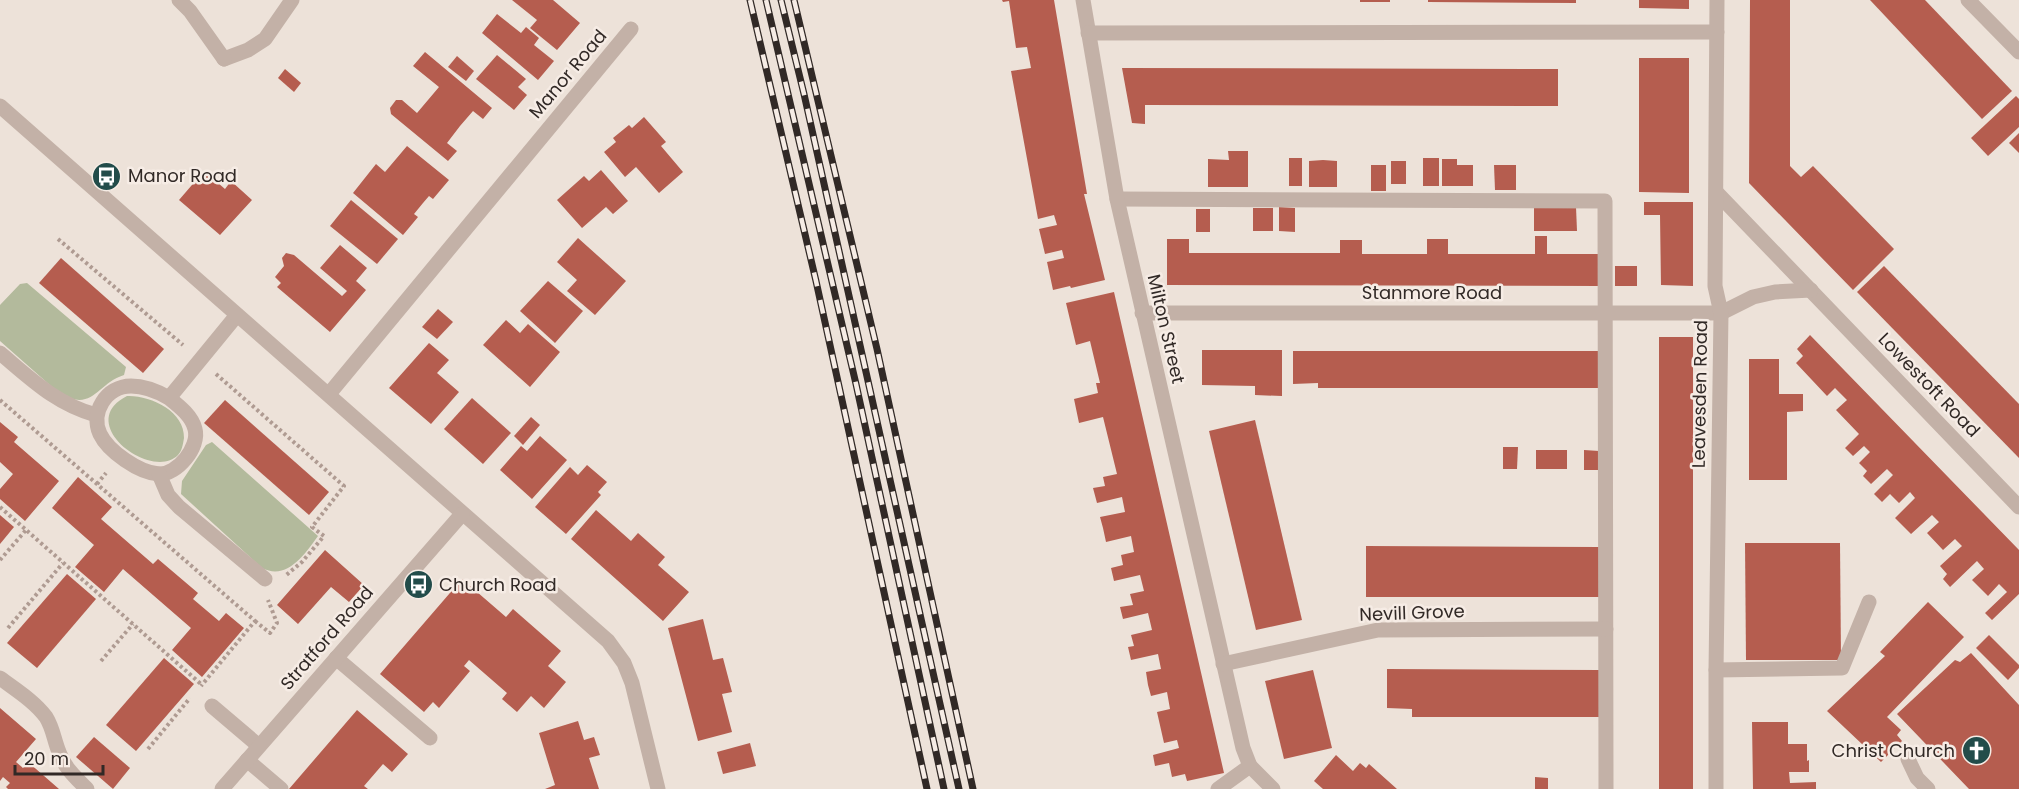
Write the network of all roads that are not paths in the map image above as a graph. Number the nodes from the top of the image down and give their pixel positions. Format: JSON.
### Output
{"nodes":[{"id":1,"x":179,"y":0,"type":"edge"},
{"id":2,"x":292,"y":0,"type":"edge"},
{"id":3,"x":1083,"y":0,"type":"edge"},
{"id":4,"x":1717,"y":0,"type":"edge"},
{"id":5,"x":1968,"y":0,"type":"edge"},
{"id":6,"x":631,"y":29,"type":"dead end"},
{"id":7,"x":1717,"y":32,"type":"junction"},
{"id":8,"x":1088,"y":33,"type":"junction"},
{"id":9,"x":2019,"y":52,"type":"edge"},
{"id":10,"x":0,"y":106,"type":"edge"},
{"id":11,"x":1717,"y":193,"type":"junction"},
{"id":12,"x":1117,"y":199,"type":"junction"},
{"id":13,"x":1811,"y":290,"type":"junction"},
{"id":14,"x":1605,"y":312,"type":"junction"},
{"id":15,"x":1142,"y":313,"type":"junction"},
{"id":16,"x":1721,"y":313,"type":"junction"},
{"id":17,"x":237,"y":315,"type":"junction"},
{"id":18,"x":0,"y":353,"type":"edge"},
{"id":19,"x":329,"y":394,"type":"junction"},
{"id":20,"x":170,"y":398,"type":"junction"},
{"id":21,"x":96,"y":415,"type":"junction"},
{"id":22,"x":159,"y":474,"type":"junction"},
{"id":23,"x":2019,"y":507,"type":"edge"},
{"id":24,"x":462,"y":514,"type":"junction"},
{"id":25,"x":266,"y":579,"type":"road end"},
{"id":26,"x":1869,"y":602,"type":"dead end"},
{"id":27,"x":1606,"y":629,"type":"junction"},
{"id":28,"x":336,"y":658,"type":"junction"},
{"id":29,"x":1223,"y":664,"type":"junction"},
{"id":30,"x":1716,"y":670,"type":"junction"},
{"id":31,"x":0,"y":678,"type":"edge"},
{"id":32,"x":212,"y":706,"type":"dead end"},
{"id":33,"x":430,"y":738,"type":"dead end"},
{"id":34,"x":259,"y":746,"type":"junction"},
{"id":35,"x":1908,"y":759,"type":"dead end"},
{"id":36,"x":247,"y":760,"type":"junction"},
{"id":37,"x":1250,"y":766,"type":"junction"},
{"id":38,"x":87,"y":789,"type":"edge"},
{"id":39,"x":222,"y":789,"type":"edge"},
{"id":40,"x":281,"y":789,"type":"edge"},
{"id":41,"x":658,"y":789,"type":"edge"},
{"id":42,"x":1218,"y":789,"type":"edge"},
{"id":43,"x":1273,"y":789,"type":"edge"},
{"id":44,"x":1606,"y":789,"type":"edge"},
{"id":45,"x":1716,"y":789,"type":"edge"},
{"id":46,"x":1928,"y":789,"type":"edge"}],
"edges":[{"from":1,"to":2,"type":"street"},
{"from":3,"to":8,"type":"street","name":"Milton Street"},
{"from":4,"to":7,"type":"street","name":"Leavesden Road"},
{"from":5,"to":9,"type":"street"},
{"from":6,"to":19,"type":"street","name":"Manor Road"},
{"from":7,"to":8,"type":"street"},
{"from":7,"to":11,"type":"street","name":"Leavesden Road"},
{"from":8,"to":12,"type":"street","name":"Milton Street"},
{"from":10,"to":17,"type":"street"},
{"from":11,"to":13,"type":"street","name":"Lowestoft Road"},
{"from":11,"to":16,"type":"street","name":"Leavesden Road"},
{"from":12,"to":14,"type":"street"},
{"from":12,"to":15,"type":"street","name":"Milton Street"},
{"from":13,"to":16,"type":"street"},
{"from":13,"to":23,"type":"street","name":"Lowestoft Road"},
{"from":14,"to":15,"type":"street","name":"Stanmore Road"},
{"from":14,"to":16,"type":"street","name":"Stanmore Road"},
{"from":14,"to":27,"type":"street"},
{"from":15,"to":29,"type":"street","name":"Milton Street"},
{"from":16,"to":30,"type":"street","name":"Leavesden Road"},
{"from":17,"to":19,"type":"street"},
{"from":17,"to":20,"type":"street"},
{"from":18,"to":21,"type":"street"},
{"from":19,"to":24,"type":"street"},
{"from":20,"to":21,"type":"street"},
{"from":20,"to":22,"type":"street"},
{"from":21,"to":22,"type":"street"},
{"from":22,"to":25,"type":"street"},
{"from":24,"to":28,"type":"street","name":"Stratford Road"},
{"from":24,"to":41,"type":"street"},
{"from":26,"to":30,"type":"street"},
{"from":27,"to":29,"type":"street","name":"Nevill Grove"},
{"from":27,"to":44,"type":"street"},
{"from":28,"to":33,"type":"street"},
{"from":28,"to":34,"type":"street","name":"Stratford Road"},
{"from":29,"to":37,"type":"street","name":"Milton Street"},
{"from":30,"to":45,"type":"street","name":"Leavesden Road"},
{"from":31,"to":38,"type":"street"},
{"from":32,"to":34,"type":"street"},
{"from":34,"to":36,"type":"street","name":"Stratford Road"},
{"from":35,"to":46,"type":"street"},
{"from":36,"to":39,"type":"street","name":"Stratford Road"},
{"from":36,"to":40,"type":"street"},
{"from":37,"to":42,"type":"street"},
{"from":37,"to":43,"type":"street"}]}
